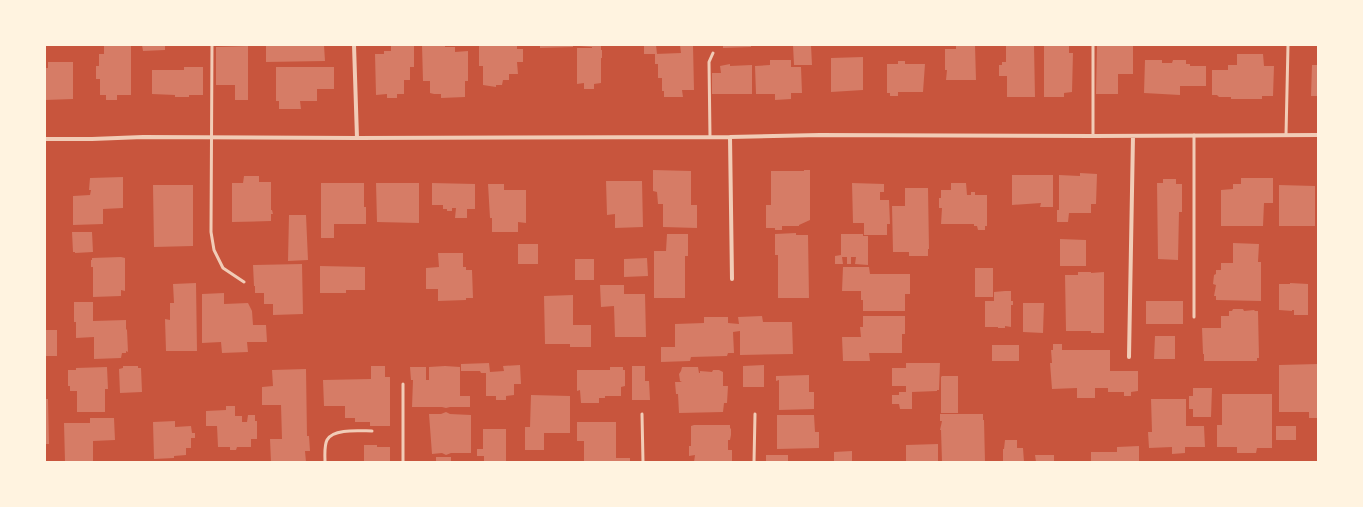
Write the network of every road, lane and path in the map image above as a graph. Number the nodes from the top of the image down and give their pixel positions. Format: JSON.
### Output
{"nodes":[{"id":1,"x":212,"y":45,"type":"edge"},
{"id":2,"x":354,"y":45,"type":"edge"},
{"id":3,"x":1094,"y":45,"type":"edge"},
{"id":4,"x":1288,"y":45,"type":"edge"},
{"id":5,"x":713,"y":53,"type":"dead end"},
{"id":6,"x":1286,"y":135,"type":"junction"},
{"id":7,"x":1318,"y":135,"type":"edge"},
{"id":8,"x":1093,"y":136,"type":"junction"},
{"id":9,"x":1133,"y":136,"type":"junction"},
{"id":10,"x":1194,"y":136,"type":"junction"},
{"id":11,"x":710,"y":137,"type":"junction"},
{"id":12,"x":730,"y":137,"type":"junction"},
{"id":13,"x":212,"y":138,"type":"junction"},
{"id":14,"x":357,"y":138,"type":"junction"},
{"id":15,"x":45,"y":139,"type":"edge"},
{"id":16,"x":732,"y":279,"type":"dead end"},
{"id":17,"x":244,"y":282,"type":"dead end"},
{"id":18,"x":1194,"y":317,"type":"dead end"},
{"id":19,"x":1129,"y":357,"type":"dead end"},
{"id":20,"x":403,"y":384,"type":"dead end"},
{"id":21,"x":642,"y":414,"type":"dead end"},
{"id":22,"x":755,"y":414,"type":"dead end"},
{"id":23,"x":372,"y":431,"type":"dead end"},
{"id":24,"x":325,"y":462,"type":"edge"},
{"id":25,"x":403,"y":462,"type":"edge"},
{"id":26,"x":643,"y":462,"type":"edge"},
{"id":27,"x":754,"y":462,"type":"edge"}],
"edges":[{"from":1,"to":13,"type":"lane"},
{"from":2,"to":14,"type":"street"},
{"from":3,"to":8,"type":"lane"},
{"from":4,"to":6,"type":"lane"},
{"from":5,"to":11,"type":"lane"},
{"from":6,"to":7,"type":"street"},
{"from":6,"to":10,"type":"street"},
{"from":8,"to":9,"type":"street"},
{"from":8,"to":12,"type":"street"},
{"from":9,"to":10,"type":"street"},
{"from":9,"to":19,"type":"street"},
{"from":10,"to":18,"type":"lane"},
{"from":11,"to":12,"type":"street"},
{"from":11,"to":14,"type":"street"},
{"from":12,"to":16,"type":"street"},
{"from":13,"to":14,"type":"street"},
{"from":13,"to":15,"type":"street"},
{"from":13,"to":17,"type":"lane"},
{"from":20,"to":25,"type":"lane"},
{"from":21,"to":26,"type":"lane"},
{"from":22,"to":27,"type":"lane"},
{"from":23,"to":24,"type":"lane"}]}
